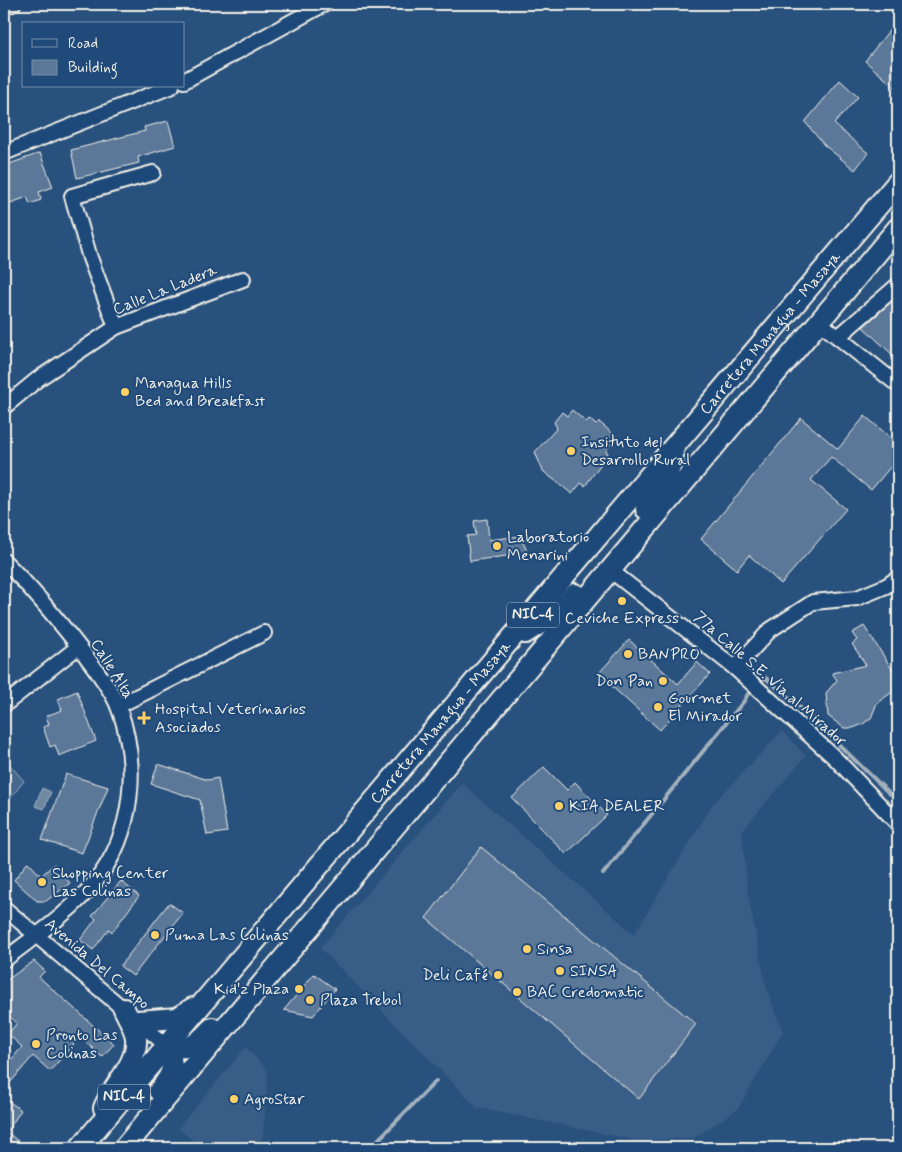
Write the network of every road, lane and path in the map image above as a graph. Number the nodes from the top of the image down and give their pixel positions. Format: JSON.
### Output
{"nodes":[{"id":1,"x":4,"y":4,"type":"edge"},
{"id":2,"x":13,"y":4,"type":"edge"},
{"id":3,"x":324,"y":4,"type":"edge"},
{"id":4,"x":185,"y":80,"type":"edge"},
{"id":5,"x":167,"y":88,"type":"edge"},
{"id":6,"x":4,"y":153,"type":"edge"},
{"id":7,"x":153,"y":173,"type":"dead end"},
{"id":8,"x":898,"y":182,"type":"edge"},
{"id":9,"x":898,"y":228,"type":"edge"},
{"id":10,"x":243,"y":278,"type":"dead end"},
{"id":11,"x":898,"y":284,"type":"edge"},
{"id":12,"x":819,"y":322,"type":"junction"},
{"id":13,"x":116,"y":328,"type":"junction"},
{"id":14,"x":838,"y":337,"type":"junction"},
{"id":15,"x":898,"y":385,"type":"edge"},
{"id":16,"x":4,"y":407,"type":"edge"},
{"id":17,"x":674,"y":447,"type":"junction"},
{"id":18,"x":4,"y":561,"type":"edge"},
{"id":19,"x":610,"y":570,"type":"junction"},
{"id":20,"x":898,"y":578,"type":"edge"},
{"id":21,"x":264,"y":633,"type":"dead end"},
{"id":22,"x":510,"y":643,"type":"junction"},
{"id":23,"x":78,"y":647,"type":"junction"},
{"id":24,"x":735,"y":668,"type":"junction"},
{"id":25,"x":4,"y":705,"type":"edge"},
{"id":26,"x":118,"y":706,"type":"junction"},
{"id":27,"x":898,"y":824,"type":"edge"},
{"id":28,"x":4,"y":908,"type":"edge"},
{"id":29,"x":35,"y":936,"type":"junction"},
{"id":30,"x":4,"y":960,"type":"edge"},
{"id":31,"x":279,"y":965,"type":"junction"},
{"id":32,"x":205,"y":1000,"type":"junction"},
{"id":33,"x":131,"y":1015,"type":"junction"},
{"id":34,"x":167,"y":1046,"type":"junction"},
{"id":35,"x":96,"y":1130,"type":"junction"},
{"id":36,"x":80,"y":1148,"type":"edge"},
{"id":37,"x":110,"y":1148,"type":"edge"},
{"id":38,"x":124,"y":1148,"type":"edge"}],
"edges":[{"from":1,"to":2,"type":"street"},
{"from":3,"to":4,"type":"street"},
{"from":5,"to":6,"type":"street"},
{"from":7,"to":13,"type":"street"},
{"from":8,"to":17,"type":"highway","name":"Carretera Managua - Masaya","number":"NIC-4"},
{"from":9,"to":12,"type":"highway","name":"Carretera Managua - Masaya","number":"NIC-4"},
{"from":10,"to":13,"type":"street","name":"Calle La Ladera"},
{"from":11,"to":14,"type":"street"},
{"from":12,"to":14,"type":"street"},
{"from":12,"to":19,"type":"highway","name":"Carretera Managua - Masaya","number":"NIC-4"},
{"from":13,"to":16,"type":"street","name":"Calle La Ladera"},
{"from":14,"to":15,"type":"street"},
{"from":17,"to":19,"type":"highway"},
{"from":17,"to":22,"type":"highway","name":"Carretera Managua - Masaya","number":"NIC-4"},
{"from":18,"to":23,"type":"street","name":"Calle Alta"},
{"from":19,"to":22,"type":"highway"},
{"from":19,"to":24,"type":"street","name":"77a Calle S.E. Vía al Mirador"},
{"from":19,"to":31,"type":"highway","name":"Carretera Managua - Masaya","number":"NIC-4"},
{"from":20,"to":24,"type":"street"},
{"from":21,"to":26,"type":"street"},
{"from":22,"to":32,"type":"highway","name":"Carretera Managua - Masaya","number":"NIC-4"},
{"from":23,"to":25,"type":"street"},
{"from":23,"to":26,"type":"street","name":"Calle Alta"},
{"from":24,"to":27,"type":"street","name":"77a Calle S.E. Vía al Mirador"},
{"from":26,"to":29,"type":"street","name":"Calle Alta"},
{"from":28,"to":29,"type":"street","name":"Avenida Del Campo"},
{"from":29,"to":30,"type":"street","name":"Calle Alta"},
{"from":29,"to":33,"type":"street","name":"Avenida Del Campo"},
{"from":31,"to":34,"type":"highway"},
{"from":31,"to":38,"type":"highway","name":"Carretera Managua - Masaya","number":"NIC-4"},
{"from":32,"to":33,"type":"highway"},
{"from":32,"to":34,"type":"highway","name":"Carretera Managua - Masaya","number":"NIC-4"},
{"from":33,"to":34,"type":"street","name":"Avenida Del Campo"},
{"from":33,"to":35,"type":"highway"},
{"from":34,"to":35,"type":"highway","name":"Carretera Managua - Masaya","number":"NIC-4"},
{"from":34,"to":37,"type":"highway"},
{"from":35,"to":36,"type":"highway","name":"Carretera Managua - Masaya","number":"NIC-4"}]}
